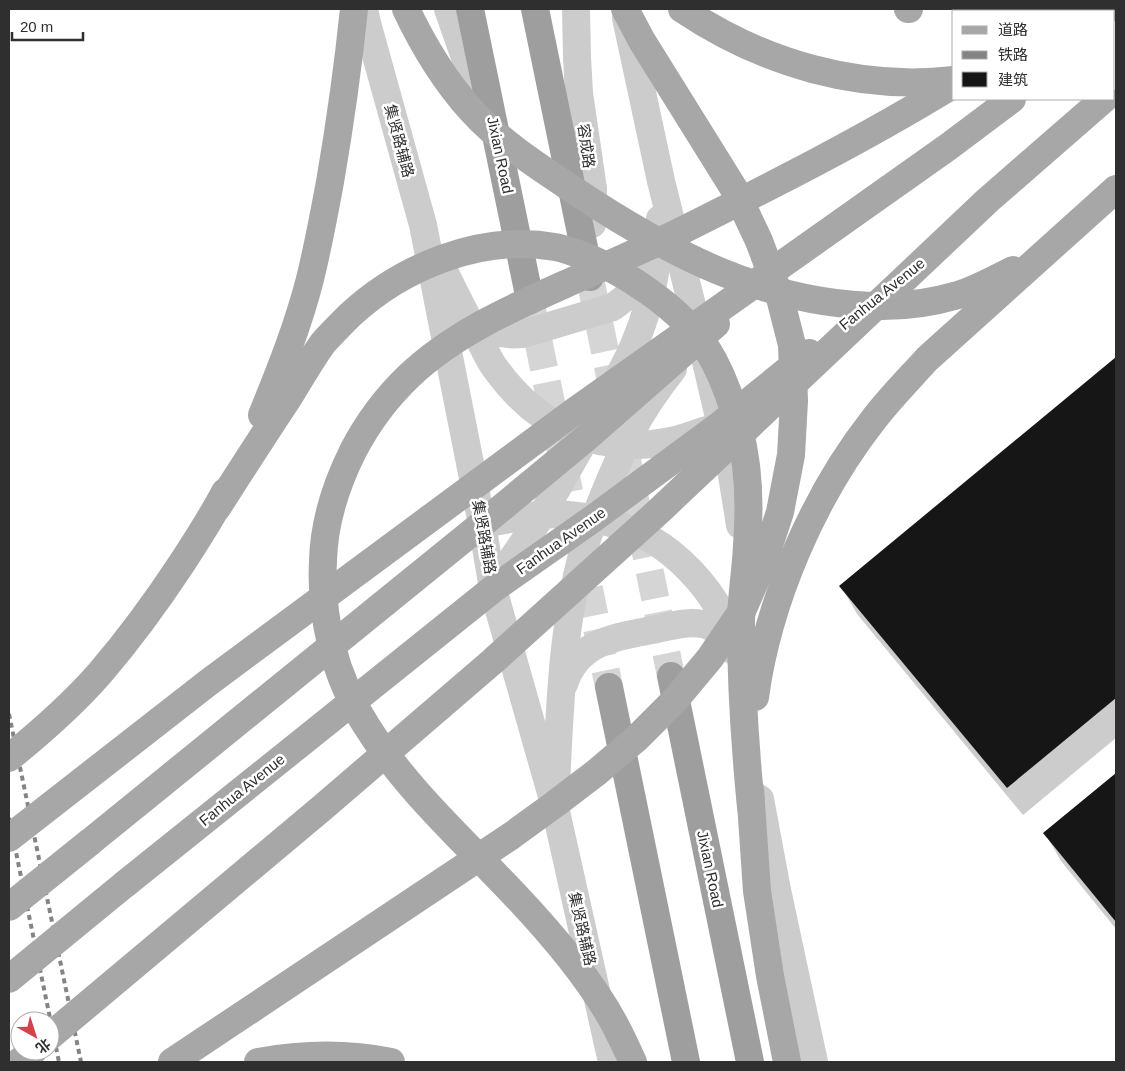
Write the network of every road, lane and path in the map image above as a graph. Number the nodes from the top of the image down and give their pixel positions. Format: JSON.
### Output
{"nodes":[{"id":1,"x":354,"y":9,"type":"edge"},
{"id":2,"x":364,"y":9,"type":"edge"},
{"id":3,"x":406,"y":9,"type":"edge"},
{"id":4,"x":448,"y":9,"type":"edge"},
{"id":5,"x":470,"y":9,"type":"edge"},
{"id":6,"x":535,"y":9,"type":"edge"},
{"id":7,"x":576,"y":9,"type":"edge"},
{"id":8,"x":624,"y":9,"type":"edge"},
{"id":9,"x":682,"y":9,"type":"edge"},
{"id":10,"x":952,"y":80,"type":"edge"},
{"id":11,"x":952,"y":85,"type":"edge"},
{"id":12,"x":995,"y":100,"type":"edge"},
{"id":13,"x":1011,"y":100,"type":"edge"},
{"id":14,"x":1103,"y":100,"type":"edge"},
{"id":15,"x":1116,"y":105,"type":"edge"},
{"id":16,"x":500,"y":156,"type":"junction"},
{"id":17,"x":661,"y":181,"type":"junction"},
{"id":18,"x":1116,"y":189,"type":"edge"},
{"id":19,"x":422,"y":225,"type":"junction"},
{"id":20,"x":1057,"y":242,"type":"junction"},
{"id":21,"x":657,"y":262,"type":"junction"},
{"id":22,"x":591,"y":283,"type":"joint"},
{"id":23,"x":530,"y":300,"type":"tunnel mouth"},
{"id":24,"x":468,"y":320,"type":"junction"},
{"id":25,"x":700,"y":338,"type":"junction"},
{"id":26,"x":720,"y":425,"type":"junction"},
{"id":27,"x":586,"y":438,"type":"junction"},
{"id":28,"x":626,"y":445,"type":"junction"},
{"id":29,"x":217,"y":508,"type":"junction"},
{"id":30,"x":542,"y":515,"type":"junction"},
{"id":31,"x":594,"y":518,"type":"junction"},
{"id":32,"x":482,"y":524,"type":"junction"},
{"id":33,"x":493,"y":589,"type":"junction"},
{"id":34,"x":738,"y":660,"type":"junction"},
{"id":35,"x":671,"y":676,"type":"tunnel mouth"},
{"id":36,"x":609,"y":688,"type":"tunnel mouth"},
{"id":37,"x":561,"y":692,"type":"junction"},
{"id":38,"x":750,"y":712,"type":"junction"},
{"id":39,"x":9,"y":758,"type":"edge"},
{"id":40,"x":555,"y":807,"type":"junction"},
{"id":41,"x":751,"y":807,"type":"junction"},
{"id":42,"x":9,"y":838,"type":"edge"},
{"id":43,"x":9,"y":907,"type":"edge"},
{"id":44,"x":9,"y":980,"type":"edge"},
{"id":45,"x":60,"y":1028,"type":"edge"},
{"id":46,"x":172,"y":1062,"type":"edge"},
{"id":47,"x":258,"y":1062,"type":"edge"},
{"id":48,"x":392,"y":1062,"type":"edge"},
{"id":49,"x":612,"y":1062,"type":"edge"},
{"id":50,"x":633,"y":1062,"type":"edge"},
{"id":51,"x":686,"y":1062,"type":"edge"},
{"id":52,"x":750,"y":1062,"type":"edge"},
{"id":53,"x":787,"y":1062,"type":"edge"},
{"id":54,"x":814,"y":1062,"type":"edge"}],
"edges":[{"from":1,"to":29,"type":"main road","bridge":true},
{"from":2,"to":19,"type":"street","name":"集贤路辅路"},
{"from":3,"to":20,"type":"main road","bridge":true},
{"from":4,"to":16,"type":"street"},
{"from":5,"to":16,"type":"highway","name":"Jixian Road"},
{"from":6,"to":22,"type":"highway"},
{"from":7,"to":22,"type":"street","name":"容成路"},
{"from":8,"to":17,"type":"street"},
{"from":8,"to":46,"type":"main road","bridge":true},
{"from":9,"to":10,"type":"main road"},
{"from":11,"to":50,"type":"main road","bridge":true},
{"from":12,"to":25,"type":"main road"},
{"from":13,"to":42,"type":"main road","bridge":true},
{"from":14,"to":45,"type":"main road","bridge":true},
{"from":15,"to":26,"type":"main road","name":"Fanhua Avenue"},
{"from":16,"to":23,"type":"highway","name":"Jixian Road"},
{"from":17,"to":21,"type":"street"},
{"from":17,"to":25,"type":"street"},
{"from":18,"to":20,"type":"main road","bridge":true},
{"from":19,"to":24,"type":"street"},
{"from":19,"to":32,"type":"street","name":"集贤路辅路"},
{"from":20,"to":41,"type":"main road","bridge":true},
{"from":21,"to":24,"type":"street"},
{"from":21,"to":27,"type":"street"},
{"from":24,"to":27,"type":"street"},
{"from":25,"to":26,"type":"street"},
{"from":25,"to":27,"type":"main road"},
{"from":25,"to":28,"type":"street"},
{"from":26,"to":28,"type":"street"},
{"from":26,"to":31,"type":"main road","name":"Fanhua Avenue"},
{"from":26,"to":38,"type":"street"},
{"from":27,"to":28,"type":"street"},
{"from":27,"to":30,"type":"street"},
{"from":27,"to":32,"type":"main road"},
{"from":28,"to":31,"type":"street"},
{"from":29,"to":39,"type":"main road","bridge":true},
{"from":29,"to":41,"type":"main road","bridge":true},
{"from":30,"to":31,"type":"street"},
{"from":30,"to":32,"type":"street"},
{"from":30,"to":33,"type":"street"},
{"from":31,"to":33,"type":"main road","name":"Fanhua Avenue"},
{"from":31,"to":34,"type":"street"},
{"from":31,"to":37,"type":"street"},
{"from":32,"to":33,"type":"street","name":"集贤路辅路"},
{"from":32,"to":43,"type":"main road","bridge":true},
{"from":33,"to":40,"type":"street","name":"集贤路辅路"},
{"from":33,"to":44,"type":"main road","name":"Fanhua Avenue","bridge":true},
{"from":34,"to":37,"type":"street"},
{"from":34,"to":38,"type":"street"},
{"from":35,"to":52,"type":"highway","name":"Jixian Road"},
{"from":36,"to":51,"type":"highway"},
{"from":37,"to":40,"type":"street"},
{"from":38,"to":54,"type":"street"},
{"from":40,"to":49,"type":"street","name":"集贤路辅路"},
{"from":41,"to":53,"type":"main road","bridge":true},
{"from":47,"to":48,"type":"main road"}]}
